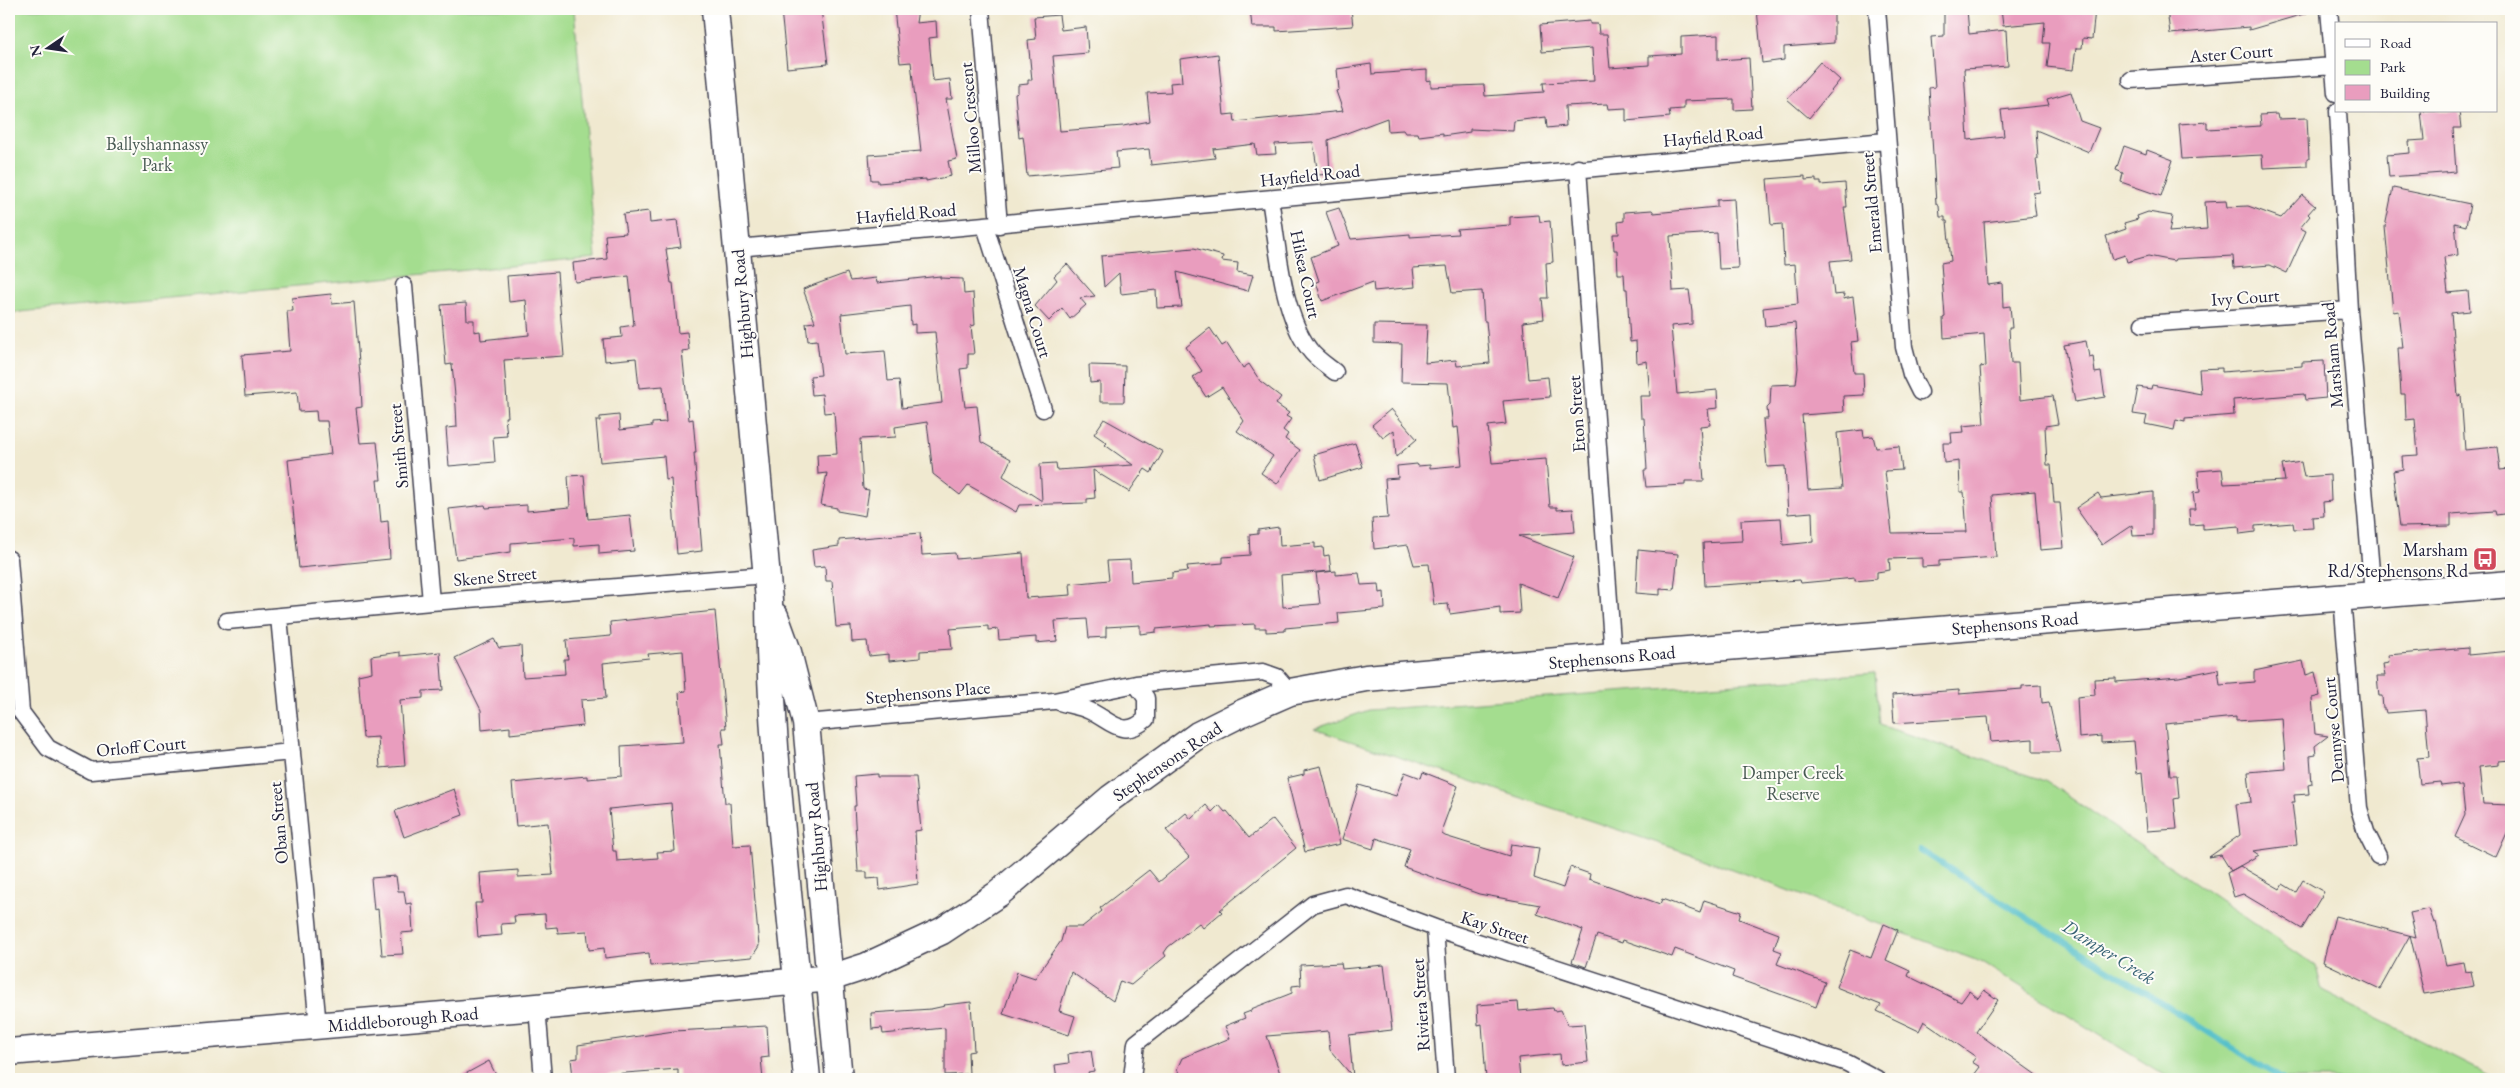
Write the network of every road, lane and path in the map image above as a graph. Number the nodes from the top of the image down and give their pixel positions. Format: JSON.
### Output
{"nodes":[{"id":1,"x":715,"y":9,"type":"edge"},
{"id":2,"x":981,"y":9,"type":"edge"},
{"id":3,"x":1877,"y":9,"type":"edge"},
{"id":4,"x":2329,"y":9,"type":"edge"},
{"id":5,"x":2334,"y":66,"type":"junction"},
{"id":6,"x":2131,"y":80,"type":"dead end"},
{"id":7,"x":2335,"y":80,"type":"edge"},
{"id":8,"x":2338,"y":112,"type":"edge"},
{"id":9,"x":1886,"y":140,"type":"junction"},
{"id":10,"x":1578,"y":168,"type":"junction"},
{"id":11,"x":1270,"y":199,"type":"junction"},
{"id":12,"x":992,"y":225,"type":"junction"},
{"id":13,"x":737,"y":248,"type":"junction"},
{"id":14,"x":404,"y":286,"type":"dead end"},
{"id":15,"x":2348,"y":310,"type":"junction"},
{"id":16,"x":2143,"y":324,"type":"dead end"},
{"id":17,"x":1335,"y":372,"type":"dead end"},
{"id":18,"x":1920,"y":392,"type":"dead end"},
{"id":19,"x":1043,"y":409,"type":"dead end"},
{"id":20,"x":9,"y":559,"type":"edge"},
{"id":21,"x":2511,"y":584,"type":"edge"},
{"id":22,"x":768,"y":588,"type":"junction"},
{"id":23,"x":2373,"y":595,"type":"junction"},
{"id":24,"x":2342,"y":597,"type":"junction"},
{"id":25,"x":431,"y":602,"type":"junction"},
{"id":26,"x":279,"y":617,"type":"junction"},
{"id":27,"x":227,"y":621,"type":"dead end"},
{"id":28,"x":1613,"y":656,"type":"junction"},
{"id":29,"x":1136,"y":684,"type":"junction"},
{"id":30,"x":1290,"y":692,"type":"junction"},
{"id":31,"x":1054,"y":701,"type":"junction"},
{"id":32,"x":806,"y":723,"type":"junction"},
{"id":33,"x":773,"y":724,"type":"junction"},
{"id":34,"x":292,"y":752,"type":"junction"},
{"id":35,"x":2378,"y":856,"type":"dead end"},
{"id":36,"x":1434,"y":928,"type":"junction"},
{"id":37,"x":830,"y":978,"type":"junction"},
{"id":38,"x":798,"y":983,"type":"junction"},
{"id":39,"x":537,"y":1007,"type":"junction"},
{"id":40,"x":318,"y":1026,"type":"junction"},
{"id":41,"x":9,"y":1052,"type":"edge"},
{"id":42,"x":543,"y":1079,"type":"edge"},
{"id":43,"x":807,"y":1079,"type":"edge"},
{"id":44,"x":839,"y":1079,"type":"edge"},
{"id":45,"x":1132,"y":1079,"type":"edge"},
{"id":46,"x":1446,"y":1079,"type":"edge"},
{"id":47,"x":1877,"y":1079,"type":"edge"}],
"edges":[{"from":1,"to":13,"type":"main road","name":"Highbury Road"},
{"from":2,"to":12,"type":"street","name":"Milloo Crescent"},
{"from":3,"to":9,"type":"street","name":"Emerald Street"},
{"from":4,"to":5,"type":"street"},
{"from":5,"to":6,"type":"street","name":"Aster Court"},
{"from":5,"to":7,"type":"street"},
{"from":8,"to":15,"type":"street","name":"Marsham Road"},
{"from":9,"to":10,"type":"street","name":"Hayfield Road"},
{"from":9,"to":18,"type":"street","name":"Emerald Street"},
{"from":10,"to":11,"type":"street","name":"Hayfield Road"},
{"from":10,"to":28,"type":"street","name":"Eton Street"},
{"from":11,"to":12,"type":"street","name":"Hayfield Road"},
{"from":11,"to":17,"type":"street","name":"Hilsea Court"},
{"from":12,"to":13,"type":"street","name":"Hayfield Road"},
{"from":12,"to":19,"type":"street","name":"Magna Court"},
{"from":13,"to":22,"type":"main road","name":"Highbury Road"},
{"from":14,"to":25,"type":"street","name":"Smith Street"},
{"from":15,"to":16,"type":"street","name":"Ivy Court"},
{"from":15,"to":23,"type":"street","name":"Marsham Road"},
{"from":20,"to":34,"type":"street","name":"Orloff Court"},
{"from":21,"to":23,"type":"main road","name":"Stephensons Road"},
{"from":22,"to":25,"type":"street","name":"Skene Street"},
{"from":22,"to":32,"type":"main road","name":"Highbury Road"},
{"from":22,"to":33,"type":"main road","name":"Highbury Road"},
{"from":23,"to":24,"type":"main road","name":"Stephensons Road"},
{"from":24,"to":28,"type":"main road","name":"Stephensons Road"},
{"from":24,"to":35,"type":"street","name":"Dennyse Court"},
{"from":25,"to":26,"type":"street","name":"Skene Street"},
{"from":26,"to":27,"type":"street","name":"Skene Street"},
{"from":26,"to":34,"type":"street","name":"Oban Street"},
{"from":28,"to":30,"type":"main road","name":"Stephensons Road"},
{"from":29,"to":30,"type":"street","name":"Stephensons Place"},
{"from":29,"to":31,"type":"street","name":"Stephensons Place"},
{"from":29,"to":31,"type":"street","name":"Stephensons Place"},
{"from":30,"to":37,"type":"main road","name":"Stephensons Road"},
{"from":31,"to":32,"type":"street","name":"Stephensons Place"},
{"from":32,"to":33,"type":"main road"},
{"from":32,"to":37,"type":"main road","name":"Highbury Road"},
{"from":33,"to":38,"type":"main road","name":"Highbury Road"},
{"from":34,"to":40,"type":"street","name":"Oban Street"},
{"from":36,"to":45,"type":"street","name":"Kay Street"},
{"from":36,"to":46,"type":"street","name":"Riviera Street"},
{"from":36,"to":47,"type":"street","name":"Kay Street"},
{"from":37,"to":38,"type":"main road","name":"Stephensons Road"},
{"from":37,"to":44,"type":"main road","name":"Highbury Road"},
{"from":38,"to":39,"type":"main road","name":"Middleborough Road"},
{"from":38,"to":43,"type":"main road","name":"Highbury Road"},
{"from":39,"to":40,"type":"main road","name":"Middleborough Road"},
{"from":39,"to":42,"type":"street"},
{"from":40,"to":41,"type":"main road","name":"Middleborough Road"}]}
